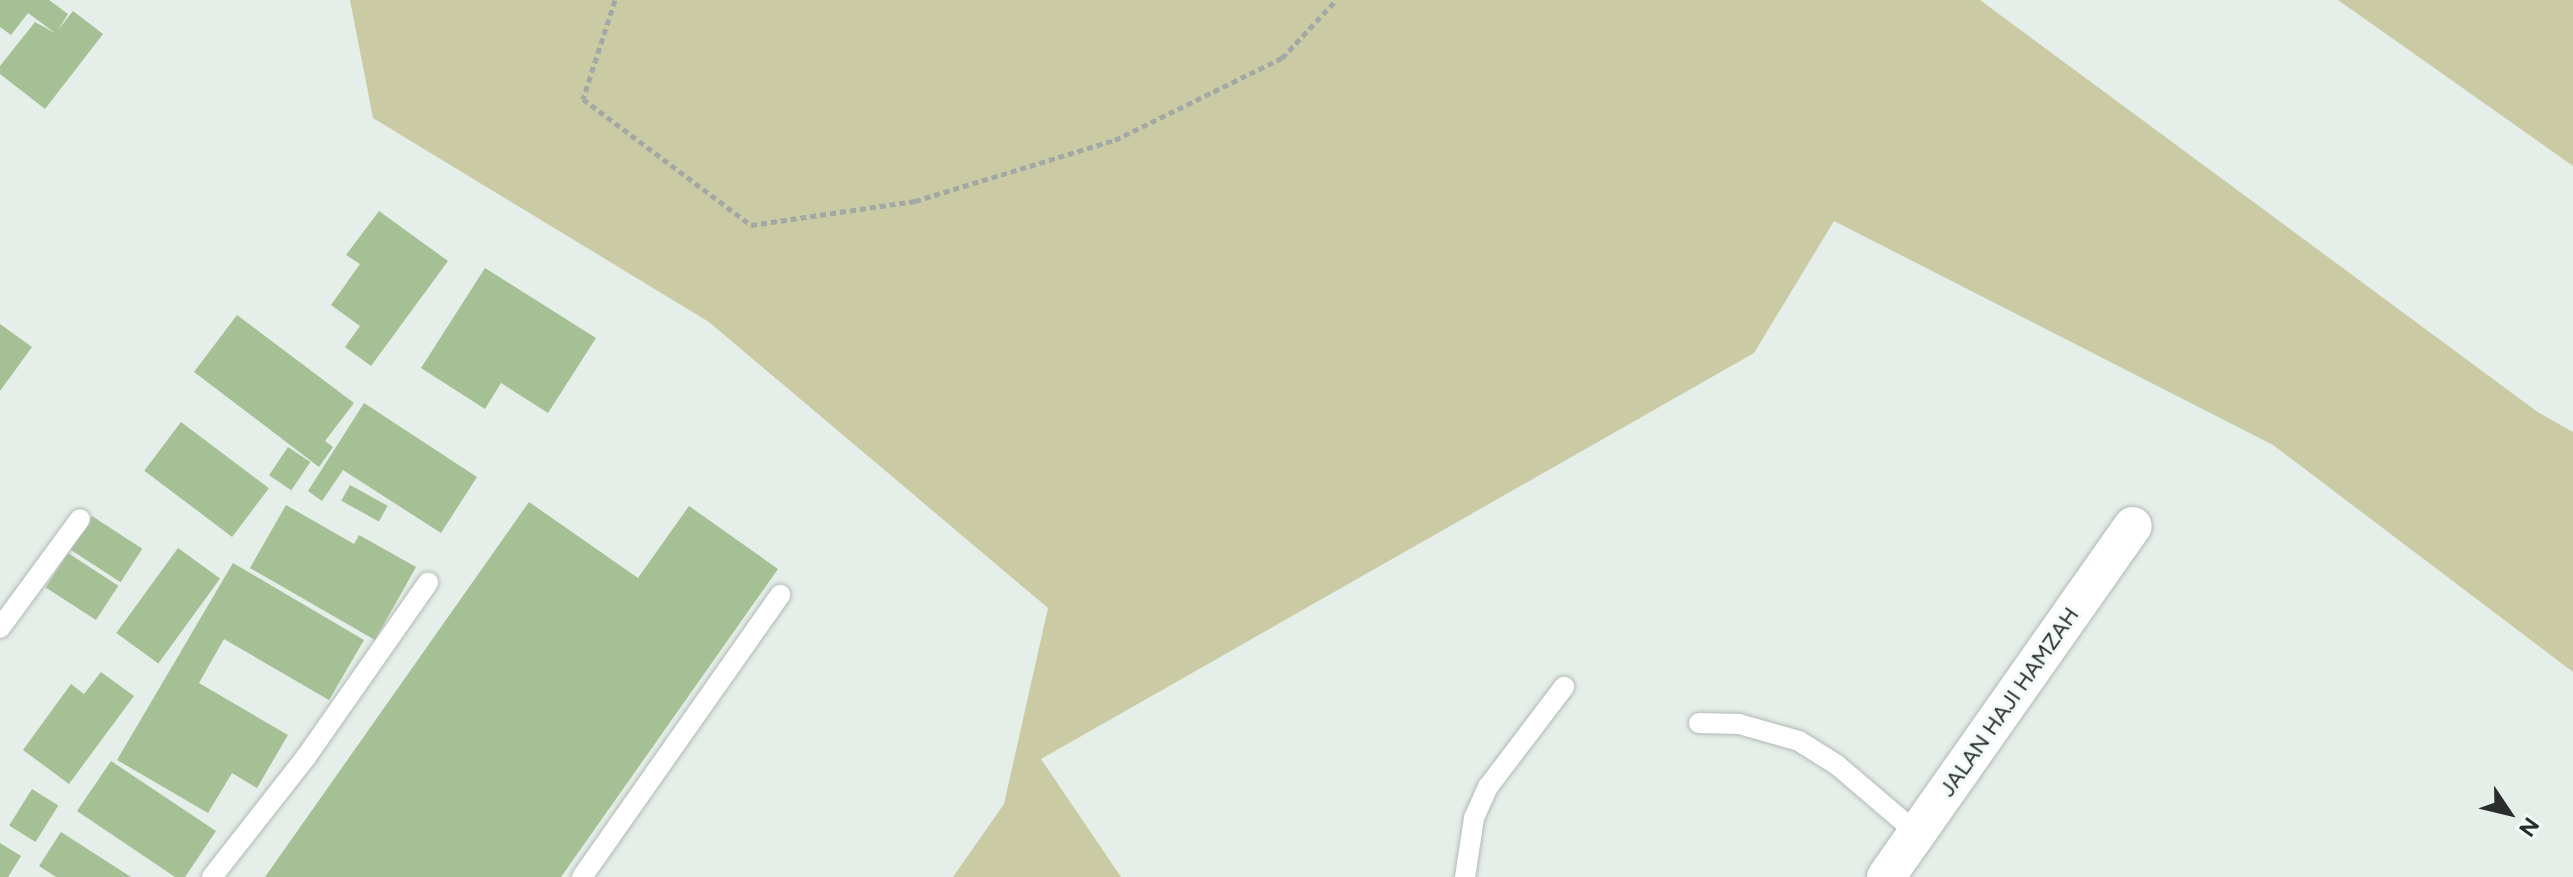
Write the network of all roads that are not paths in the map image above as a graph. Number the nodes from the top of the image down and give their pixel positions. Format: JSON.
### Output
{"nodes":[{"id":1,"x":80,"y":519,"type":"dead end"},
{"id":2,"x":2133,"y":526,"type":"dead end"},
{"id":3,"x":428,"y":583,"type":"dead end"},
{"id":4,"x":780,"y":595,"type":"dead end"},
{"id":5,"x":0,"y":628,"type":"edge"},
{"id":6,"x":1564,"y":687,"type":"dead end"},
{"id":7,"x":1699,"y":723,"type":"dead end"},
{"id":8,"x":1917,"y":833,"type":"junction"},
{"id":9,"x":212,"y":877,"type":"edge"},
{"id":10,"x":582,"y":877,"type":"edge"},
{"id":11,"x":1465,"y":877,"type":"edge"},
{"id":12,"x":1886,"y":877,"type":"edge"}],
"edges":[{"from":1,"to":5,"type":"lane"},
{"from":2,"to":8,"type":"street","name":"JALAN HAJI HAMZAH"},
{"from":3,"to":9,"type":"lane"},
{"from":4,"to":10,"type":"lane"},
{"from":6,"to":11,"type":"lane"},
{"from":7,"to":8,"type":"lane"},
{"from":8,"to":12,"type":"street","name":"JALAN HAJI HAMZAH"}]}
